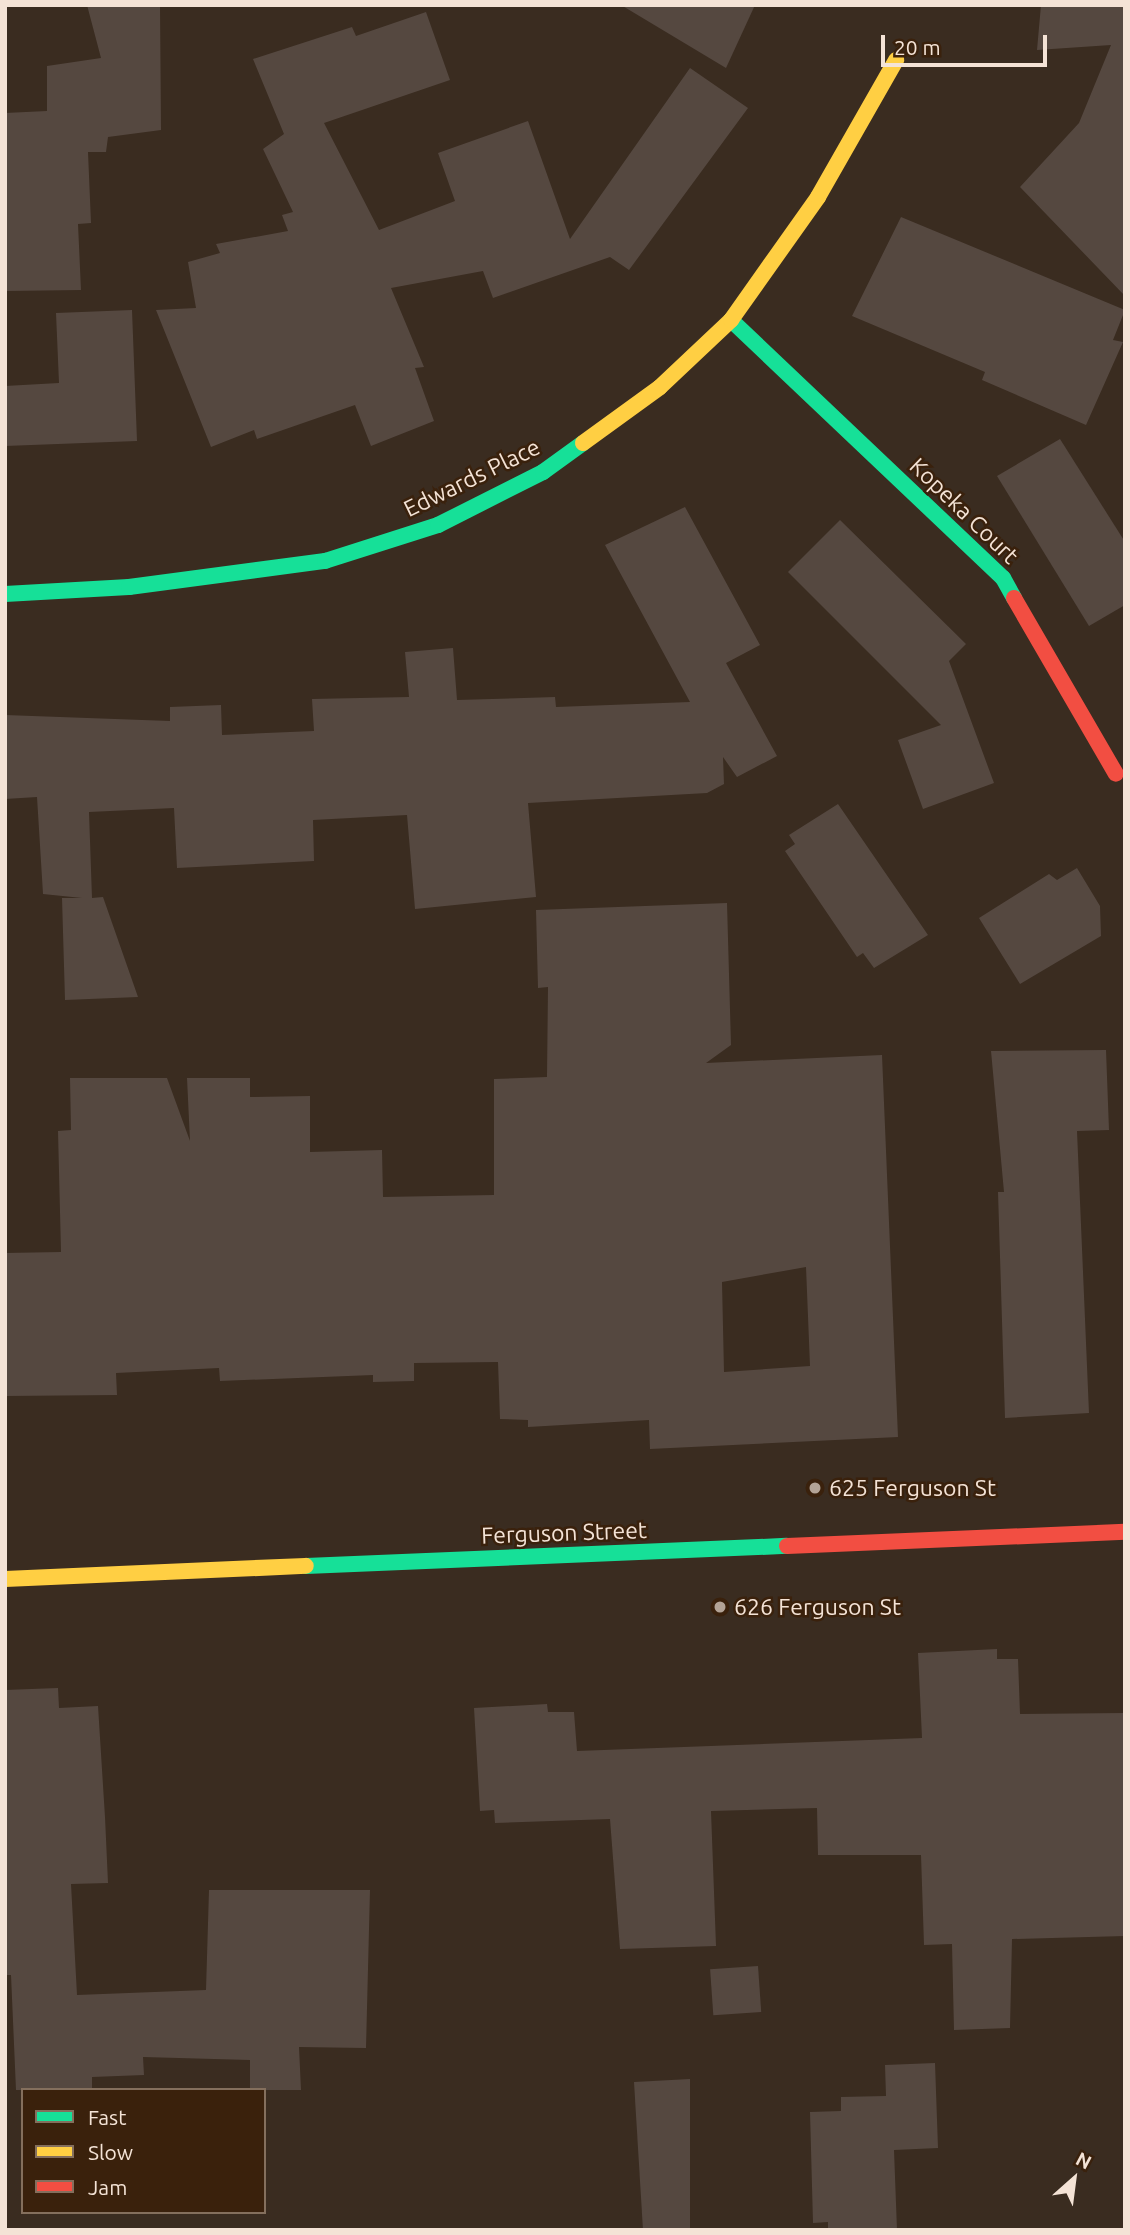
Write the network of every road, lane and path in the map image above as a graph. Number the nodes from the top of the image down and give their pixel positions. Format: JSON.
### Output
{"nodes":[{"id":1,"x":896,"y":60,"type":"dead end"},
{"id":2,"x":731,"y":320,"type":"junction"},
{"id":3,"x":5,"y":594,"type":"edge"},
{"id":4,"x":1115,"y":774,"type":"dead end"},
{"id":5,"x":1125,"y":1532,"type":"edge"},
{"id":6,"x":5,"y":1580,"type":"edge"}],
"edges":[{"from":1,"to":2,"type":"street","name":"Edwards Place"},
{"from":2,"to":3,"type":"street","name":"Edwards Place"},
{"from":2,"to":4,"type":"street","name":"Kopeka Court"},
{"from":5,"to":6,"type":"street","name":"Ferguson Street"}]}
